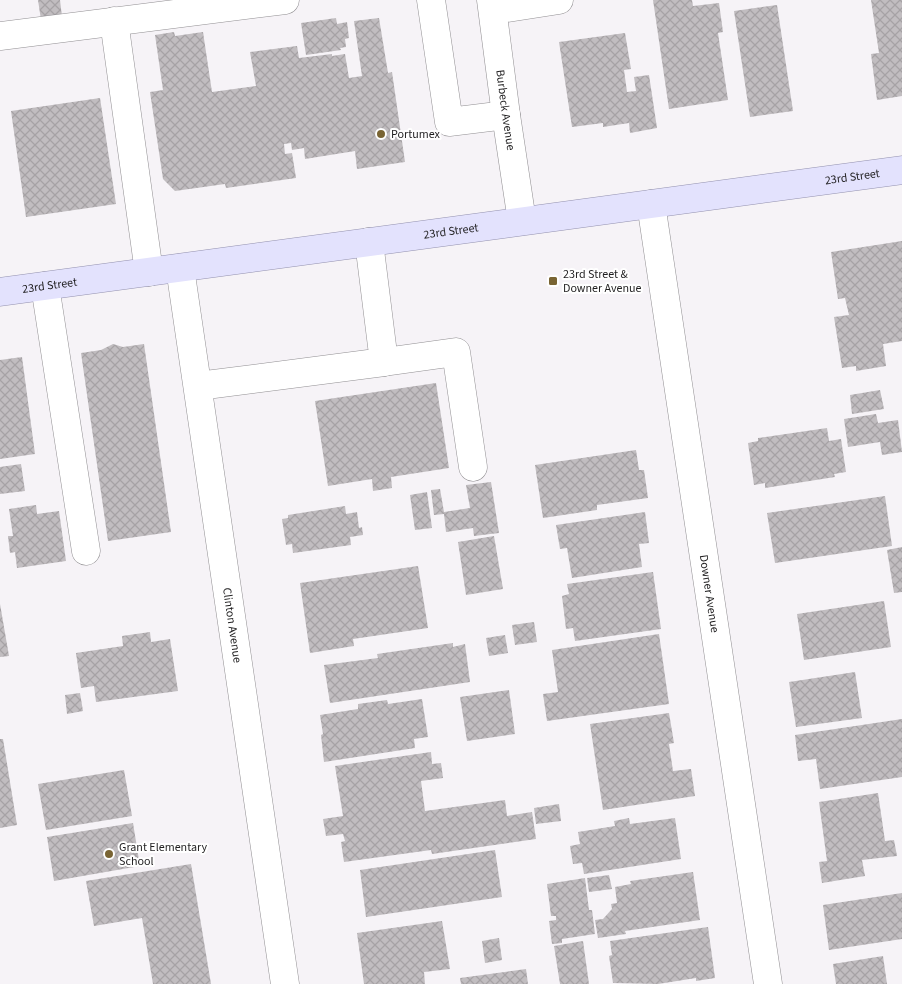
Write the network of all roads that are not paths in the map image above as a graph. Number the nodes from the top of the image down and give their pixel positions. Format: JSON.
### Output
{"nodes":[{"id":1,"x":285,"y":0,"type":"edge"},
{"id":2,"x":431,"y":0,"type":"edge"},
{"id":3,"x":559,"y":0,"type":"edge"},
{"id":4,"x":492,"y":5,"type":"edge"},
{"id":5,"x":114,"y":21,"type":"junction"},
{"id":6,"x":0,"y":36,"type":"edge"},
{"id":7,"x":506,"y":115,"type":"junction"},
{"id":8,"x":902,"y":170,"type":"edge"},
{"id":9,"x":651,"y":204,"type":"junction"},
{"id":10,"x":522,"y":221,"type":"junction"},
{"id":11,"x":369,"y":242,"type":"junction"},
{"id":12,"x":180,"y":268,"type":"junction"},
{"id":13,"x":149,"y":272,"type":"junction"},
{"id":14,"x":45,"y":286,"type":"junction"},
{"id":15,"x":0,"y":292,"type":"edge"},
{"id":16,"x":384,"y":362,"type":"junction"},
{"id":17,"x":198,"y":386,"type":"junction"},
{"id":18,"x":473,"y":467,"type":"dead end"},
{"id":19,"x":86,"y":551,"type":"dead end"},
{"id":20,"x":285,"y":984,"type":"edge"},
{"id":21,"x":768,"y":984,"type":"edge"}],
"edges":[{"from":1,"to":5,"type":"street"},
{"from":2,"to":7,"type":"street"},
{"from":3,"to":4,"type":"street"},
{"from":4,"to":7,"type":"street","name":"Burbeck Avenue"},
{"from":5,"to":6,"type":"street"},
{"from":5,"to":13,"type":"street"},
{"from":7,"to":10,"type":"street","name":"Burbeck Avenue"},
{"from":8,"to":9,"type":"main road","name":"23rd Street"},
{"from":9,"to":10,"type":"main road","name":"23rd Street"},
{"from":9,"to":21,"type":"street","name":"Downer Avenue"},
{"from":10,"to":11,"type":"main road","name":"23rd Street"},
{"from":11,"to":12,"type":"main road","name":"23rd Street"},
{"from":11,"to":16,"type":"street"},
{"from":12,"to":13,"type":"main road","name":"23rd Street"},
{"from":12,"to":17,"type":"street","name":"Clinton Avenue"},
{"from":13,"to":14,"type":"main road","name":"23rd Street"},
{"from":14,"to":15,"type":"main road","name":"23rd Street"},
{"from":14,"to":19,"type":"street"},
{"from":16,"to":17,"type":"street"},
{"from":16,"to":18,"type":"street"},
{"from":17,"to":20,"type":"street","name":"Clinton Avenue"}]}
